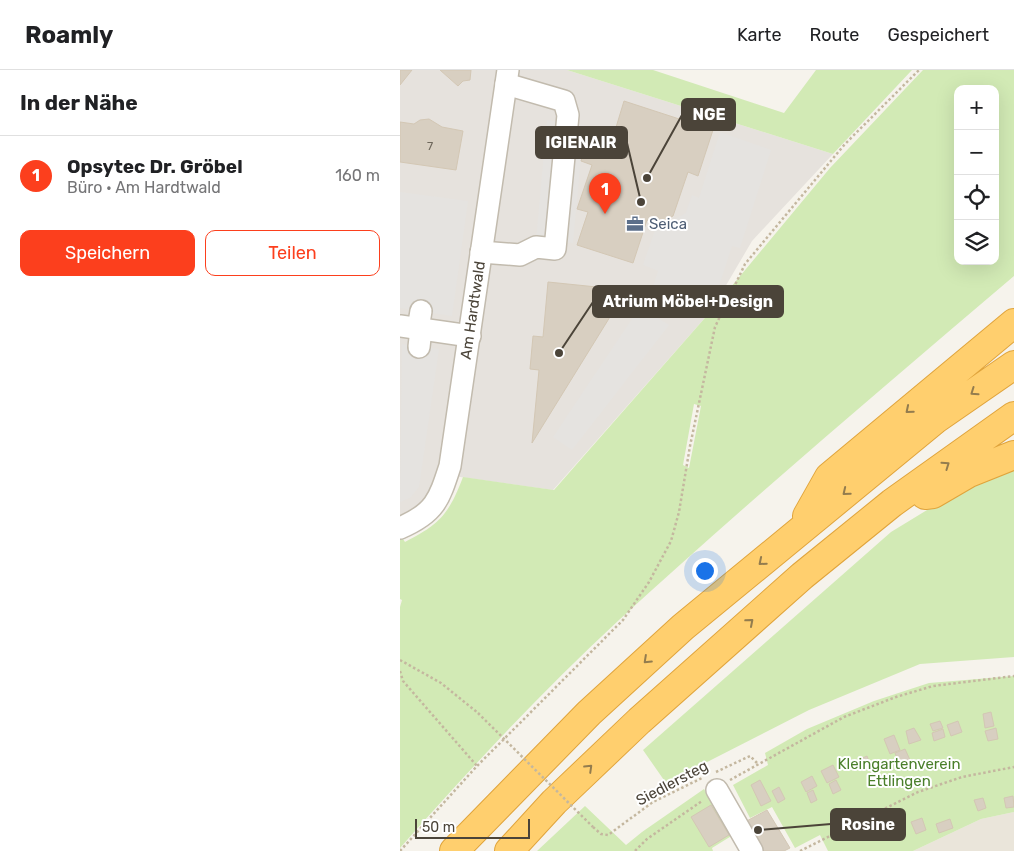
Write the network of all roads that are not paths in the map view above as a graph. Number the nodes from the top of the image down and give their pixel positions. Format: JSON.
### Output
{"nodes":[{"id":1,"x":507,"y":77,"type":"edge"},
{"id":2,"x":481,"y":252,"type":"junction"},
{"id":3,"x":1014,"y":323,"type":"edge"},
{"id":4,"x":416,"y":328,"type":"edge"},
{"id":5,"x":470,"y":336,"type":"junction"},
{"id":6,"x":1014,"y":365,"type":"edge"},
{"id":7,"x":1014,"y":416,"type":"edge"},
{"id":8,"x":1014,"y":455,"type":"edge"},
{"id":9,"x":892,"y":503,"type":"junction"},
{"id":10,"x":400,"y":528,"type":"edge"},
{"id":11,"x":799,"y":530,"type":"junction"},
{"id":12,"x":717,"y":790,"type":"road end"},
{"id":13,"x":454,"y":851,"type":"edge"},
{"id":14,"x":509,"y":851,"type":"edge"},
{"id":15,"x":752,"y":851,"type":"edge"}],
"edges":[{"from":1,"to":2,"type":"street","name":"Am Hardtwald"},
{"from":1,"to":2,"type":"street"},
{"from":2,"to":5,"type":"street","name":"Am Hardtwald"},
{"from":3,"to":11,"type":"highway","one_way":true},
{"from":4,"to":5,"type":"street"},
{"from":5,"to":10,"type":"street","name":"Am Hardtwald"},
{"from":6,"to":11,"type":"highway","one_way":true},
{"from":9,"to":7,"type":"highway","one_way":true},
{"from":8,"to":9,"type":"highway"},
{"from":14,"to":9,"type":"highway","one_way":true},
{"from":11,"to":13,"type":"highway","one_way":true},
{"from":12,"to":15,"type":"street"}]}
